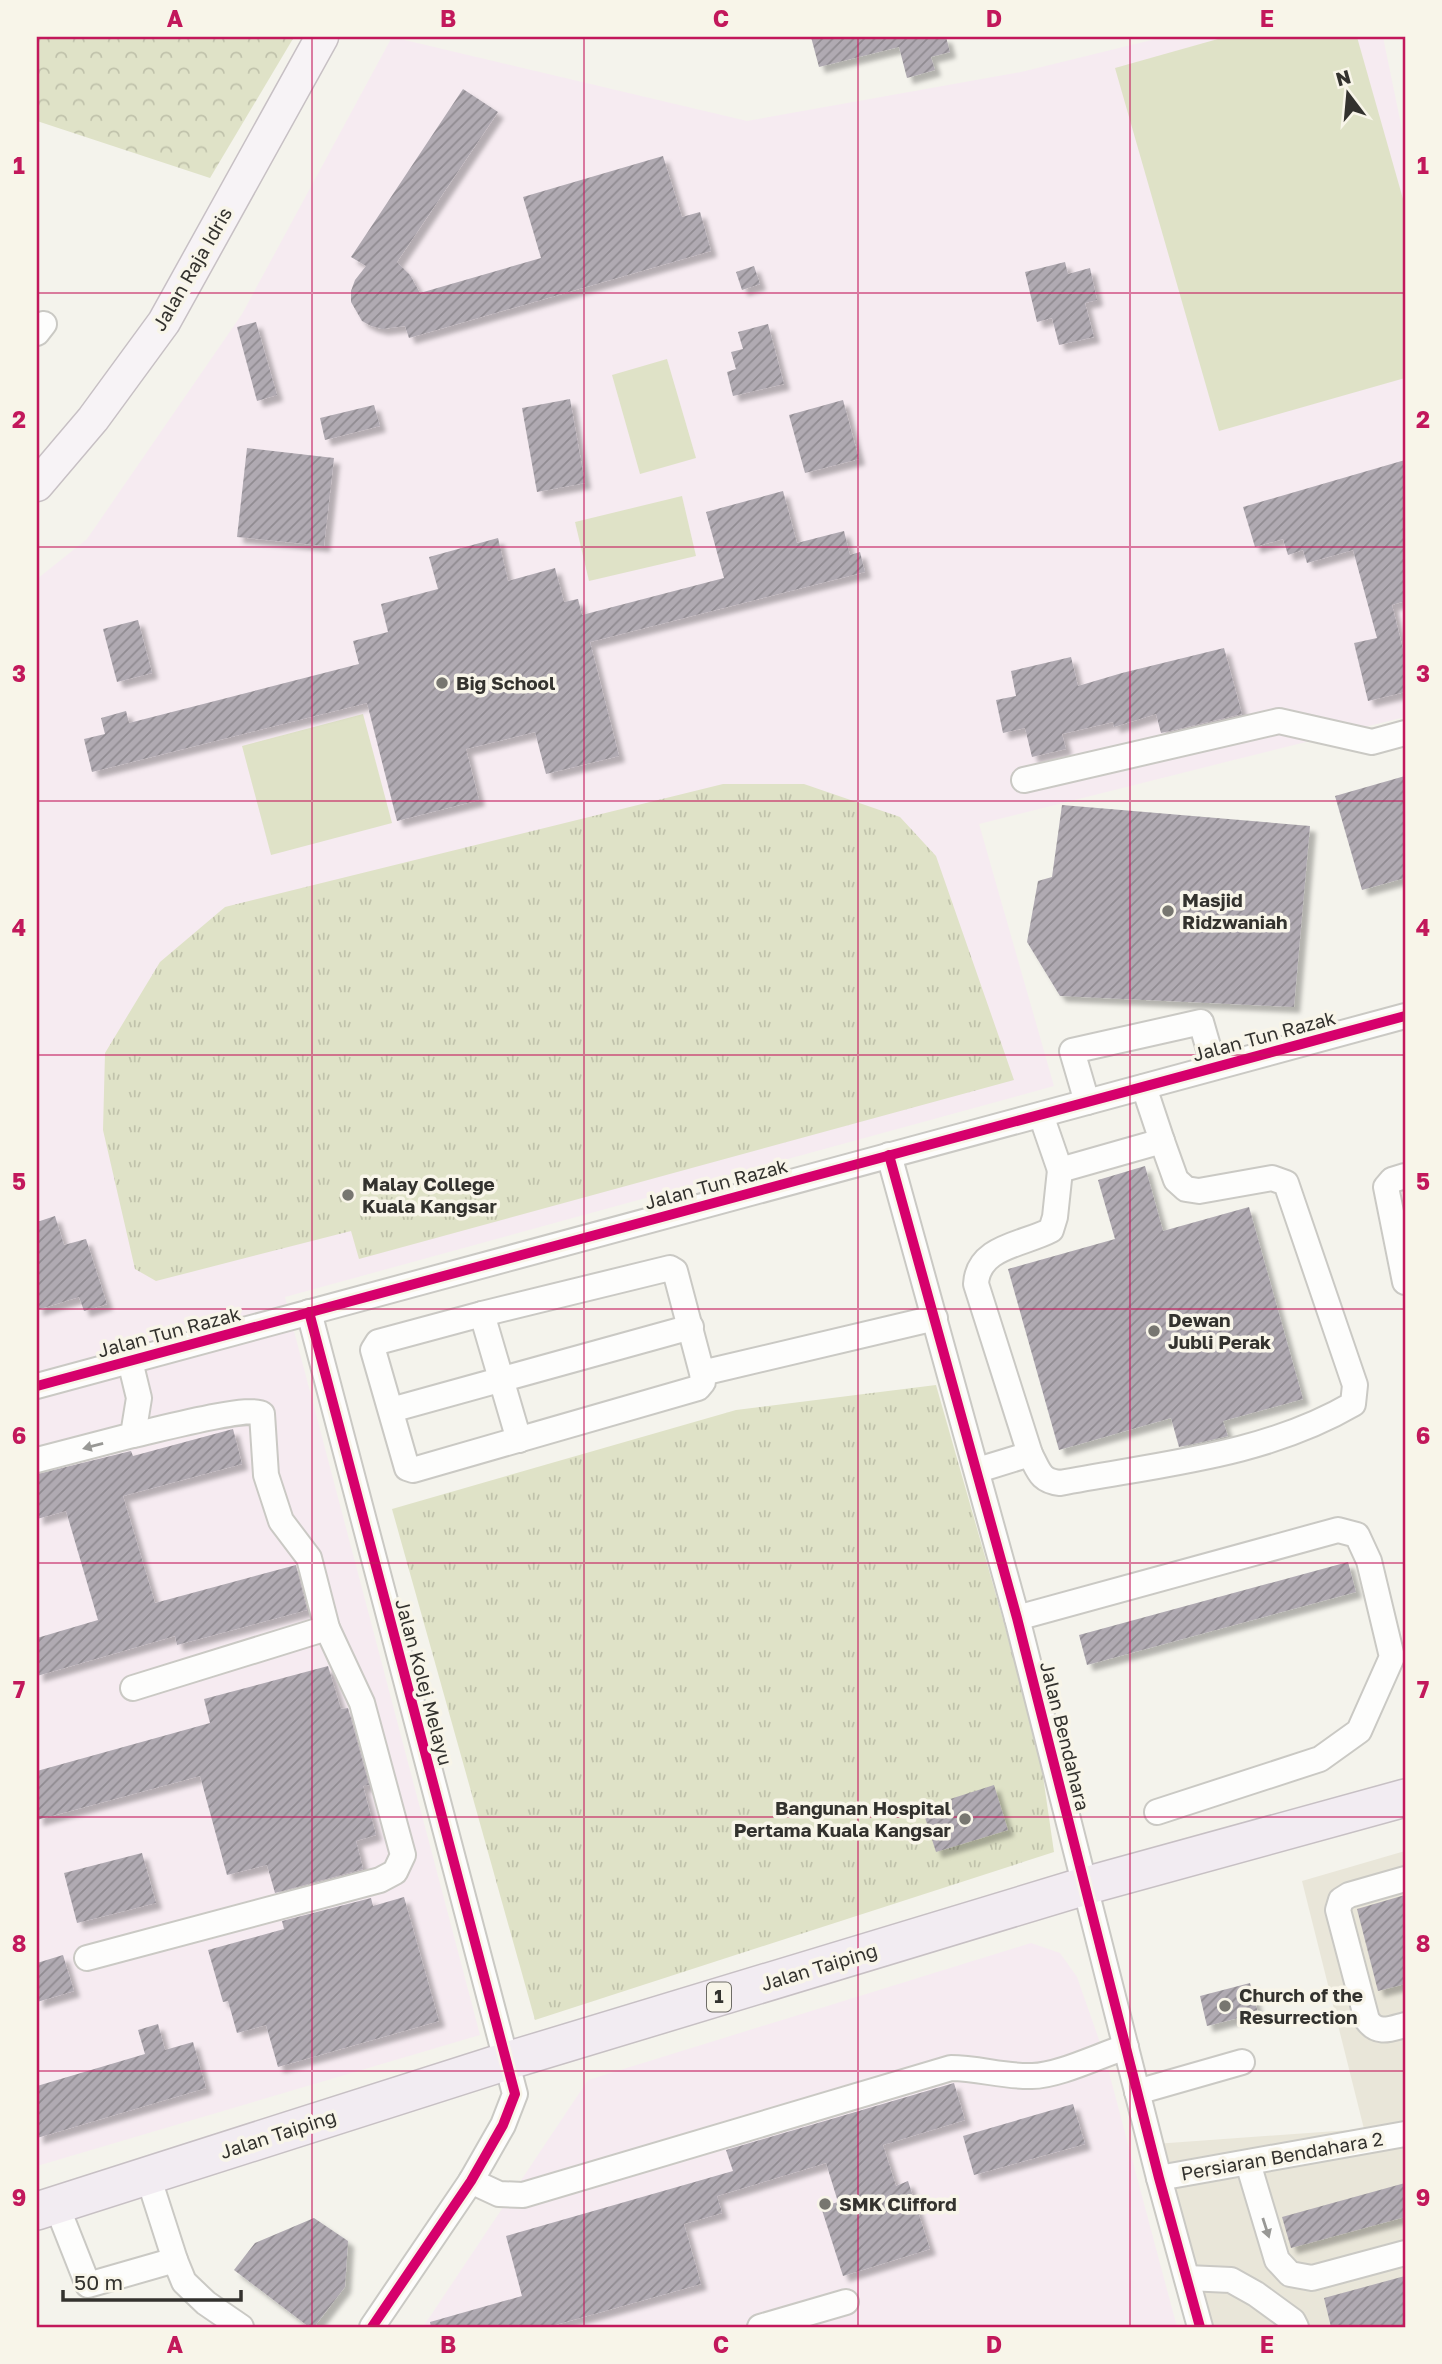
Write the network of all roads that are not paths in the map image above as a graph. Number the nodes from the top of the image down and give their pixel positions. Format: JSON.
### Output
{"nodes":[{"id":1,"x":322,"y":37,"type":"edge"},
{"id":2,"x":37,"y":485,"type":"edge"},
{"id":3,"x":1405,"y":733,"type":"edge"},
{"id":4,"x":1024,"y":780,"type":"dead end"},
{"id":5,"x":1405,"y":1016,"type":"edge"},
{"id":6,"x":1214,"y":1068,"type":"junction"},
{"id":7,"x":1144,"y":1087,"type":"junction"},
{"id":8,"x":1087,"y":1102,"type":"junction"},
{"id":9,"x":1041,"y":1115,"type":"junction"},
{"id":10,"x":1162,"y":1141,"type":"junction"},
{"id":11,"x":889,"y":1155,"type":"junction"},
{"id":12,"x":1060,"y":1170,"type":"junction"},
{"id":13,"x":1405,"y":1176,"type":"edge"},
{"id":14,"x":1405,"y":1282,"type":"edge"},
{"id":15,"x":309,"y":1312,"type":"junction"},
{"id":16,"x":482,"y":1314,"type":"junction"},
{"id":17,"x":935,"y":1318,"type":"junction"},
{"id":18,"x":691,"y":1327,"type":"junction"},
{"id":19,"x":130,"y":1361,"type":"junction"},
{"id":20,"x":702,"y":1373,"type":"junction"},
{"id":21,"x":501,"y":1380,"type":"junction"},
{"id":22,"x":37,"y":1386,"type":"edge"},
{"id":23,"x":391,"y":1410,"type":"junction"},
{"id":24,"x":133,"y":1435,"type":"junction"},
{"id":25,"x":519,"y":1440,"type":"junction"},
{"id":26,"x":1030,"y":1454,"type":"junction"},
{"id":27,"x":37,"y":1460,"type":"edge"},
{"id":28,"x":978,"y":1469,"type":"junction"},
{"id":29,"x":1017,"y":1618,"type":"junction"},
{"id":30,"x":327,"y":1628,"type":"junction"},
{"id":31,"x":1399,"y":1659,"type":"edge"},
{"id":32,"x":134,"y":1688,"type":"dead end"},
{"id":33,"x":1405,"y":1798,"type":"edge"},
{"id":34,"x":1157,"y":1811,"type":"dead end"},
{"id":35,"x":1405,"y":1879,"type":"edge"},
{"id":36,"x":1085,"y":1886,"type":"junction"},
{"id":37,"x":87,"y":1958,"type":"dead end"},
{"id":38,"x":1405,"y":2025,"type":"edge"},
{"id":39,"x":1126,"y":2047,"type":"junction"},
{"id":40,"x":507,"y":2061,"type":"junction"},
{"id":41,"x":1242,"y":2062,"type":"dead end"},
{"id":42,"x":1138,"y":2092,"type":"junction"},
{"id":43,"x":1405,"y":2134,"type":"edge"},
{"id":44,"x":1248,"y":2163,"type":"junction"},
{"id":45,"x":148,"y":2175,"type":"junction"},
{"id":46,"x":1159,"y":2178,"type":"junction"},
{"id":47,"x":471,"y":2181,"type":"junction"},
{"id":48,"x":46,"y":2208,"type":"edge"},
{"id":49,"x":1405,"y":2253,"type":"edge"},
{"id":50,"x":175,"y":2260,"type":"junction"},
{"id":51,"x":1187,"y":2278,"type":"junction"},
{"id":52,"x":846,"y":2302,"type":"dead end"},
{"id":53,"x":241,"y":2327,"type":"edge"},
{"id":54,"x":372,"y":2327,"type":"edge"},
{"id":55,"x":760,"y":2327,"type":"edge"},
{"id":56,"x":1200,"y":2327,"type":"edge"},
{"id":57,"x":1296,"y":2327,"type":"edge"}],
"edges":[{"from":1,"to":2,"type":"main road","name":"Jalan Raja Idris"},
{"from":3,"to":4,"type":"street"},
{"from":5,"to":6,"type":"street","name":"Jalan Tun Razak"},
{"from":6,"to":7,"type":"street","name":"Jalan Tun Razak"},
{"from":6,"to":8,"type":"street"},
{"from":7,"to":8,"type":"street","name":"Jalan Tun Razak"},
{"from":7,"to":10,"type":"street"},
{"from":8,"to":9,"type":"street","name":"Jalan Tun Razak"},
{"from":9,"to":11,"type":"street","name":"Jalan Tun Razak"},
{"from":9,"to":12,"type":"street"},
{"from":10,"to":12,"type":"street"},
{"from":10,"to":26,"type":"street"},
{"from":11,"to":15,"type":"street","name":"Jalan Tun Razak"},
{"from":11,"to":17,"type":"street","name":"Jalan Bendahara"},
{"from":12,"to":26,"type":"street"},
{"from":13,"to":14,"type":"street"},
{"from":15,"to":19,"type":"street","name":"Jalan Tun Razak"},
{"from":15,"to":40,"type":"street","name":"Jalan Kolej Melayu"},
{"from":16,"to":18,"type":"street"},
{"from":16,"to":21,"type":"street"},
{"from":16,"to":23,"type":"street"},
{"from":17,"to":20,"type":"street"},
{"from":17,"to":28,"type":"street","name":"Jalan Bendahara"},
{"from":18,"to":20,"type":"street"},
{"from":18,"to":21,"type":"street"},
{"from":19,"to":22,"type":"street","name":"Jalan Tun Razak"},
{"from":19,"to":24,"type":"street"},
{"from":20,"to":25,"type":"street"},
{"from":21,"to":23,"type":"street"},
{"from":21,"to":25,"type":"street"},
{"from":23,"to":25,"type":"street"},
{"from":24,"to":27,"type":"street","one_way":true},
{"from":24,"to":30,"type":"street"},
{"from":26,"to":28,"type":"street"},
{"from":28,"to":29,"type":"street","name":"Jalan Bendahara"},
{"from":29,"to":31,"type":"street"},
{"from":29,"to":36,"type":"street","name":"Jalan Bendahara"},
{"from":30,"to":32,"type":"street"},
{"from":30,"to":37,"type":"street"},
{"from":31,"to":34,"type":"street"},
{"from":33,"to":36,"type":"highway","name":"Jalan Taiping","number":"1"},
{"from":35,"to":38,"type":"street"},
{"from":36,"to":39,"type":"street","name":"Jalan Bendahara"},
{"from":36,"to":40,"type":"highway","name":"Jalan Taiping","number":"1"},
{"from":39,"to":42,"type":"street","name":"Jalan Bendahara"},
{"from":39,"to":47,"type":"street"},
{"from":40,"to":45,"type":"highway","name":"Jalan Taiping","number":"1"},
{"from":40,"to":47,"type":"street","name":"Jalan Kolej Melayu"},
{"from":41,"to":42,"type":"street"},
{"from":42,"to":46,"type":"street","name":"Jalan Bendahara"},
{"from":43,"to":44,"type":"street","name":"Persiaran Bendahara 2"},
{"from":44,"to":46,"type":"street","name":"Persiaran Bendahara 2"},
{"from":44,"to":49,"type":"street","one_way":true},
{"from":45,"to":48,"type":"highway","name":"Jalan Taiping","number":"1"},
{"from":45,"to":50,"type":"street"},
{"from":46,"to":51,"type":"street","name":"Jalan Bendahara"},
{"from":47,"to":54,"type":"street","name":"Jalan Kolej Melayu"},
{"from":48,"to":50,"type":"street"},
{"from":50,"to":53,"type":"street"},
{"from":51,"to":56,"type":"street","name":"Jalan Bendahara"},
{"from":51,"to":57,"type":"street"},
{"from":52,"to":55,"type":"street"}]}
